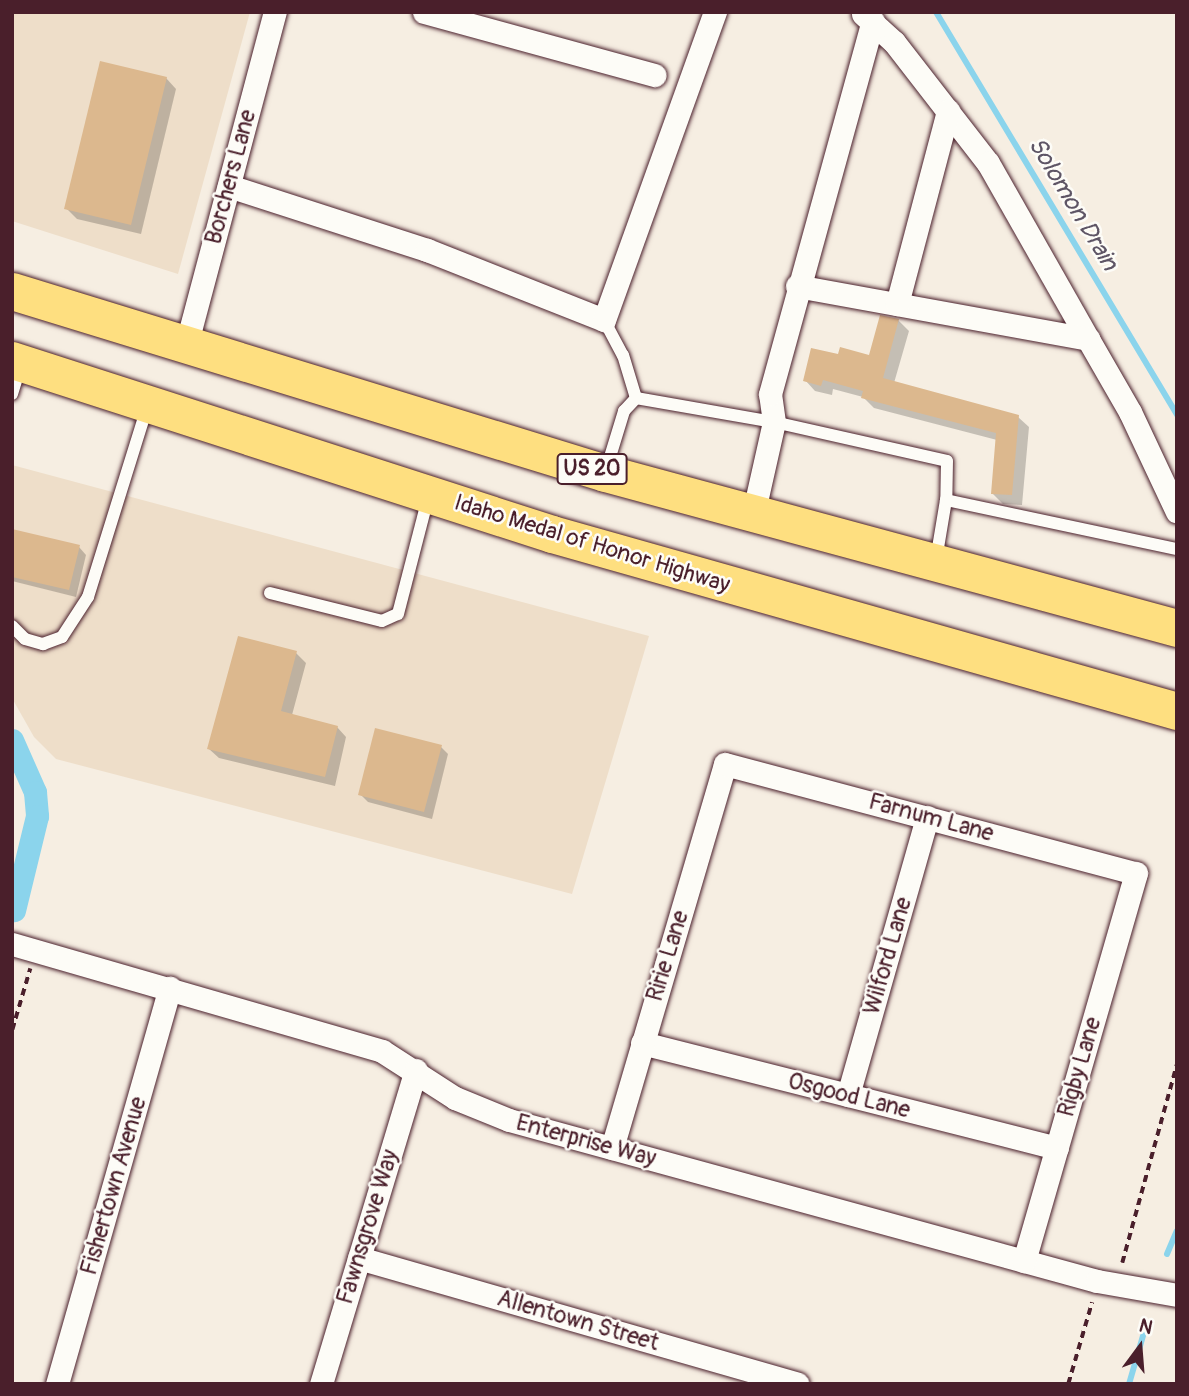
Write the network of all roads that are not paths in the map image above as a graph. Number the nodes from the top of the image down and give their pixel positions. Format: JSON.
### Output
{"nodes":[{"id":1,"x":275,"y":12,"type":"edge"},
{"id":2,"x":424,"y":12,"type":"edge"},
{"id":3,"x":715,"y":12,"type":"edge"},
{"id":4,"x":867,"y":17,"type":"edge"},
{"id":5,"x":654,"y":75,"type":"dead end"},
{"id":6,"x":948,"y":111,"type":"junction"},
{"id":7,"x":229,"y":186,"type":"junction"},
{"id":8,"x":797,"y":286,"type":"junction"},
{"id":9,"x":12,"y":291,"type":"edge"},
{"id":10,"x":897,"y":304,"type":"junction"},
{"id":11,"x":604,"y":320,"type":"junction"},
{"id":12,"x":1088,"y":339,"type":"junction"},
{"id":13,"x":187,"y":342,"type":"junction"},
{"id":14,"x":15,"y":372,"type":"edge"},
{"id":15,"x":636,"y":398,"type":"junction"},
{"id":16,"x":148,"y":403,"type":"junction"},
{"id":17,"x":774,"y":422,"type":"junction"},
{"id":18,"x":605,"y":474,"type":"junction"},
{"id":19,"x":429,"y":495,"type":"junction"},
{"id":20,"x":946,"y":500,"type":"junction"},
{"id":21,"x":1177,"y":512,"type":"edge"},
{"id":22,"x":753,"y":515,"type":"junction"},
{"id":23,"x":1177,"y":549,"type":"edge"},
{"id":24,"x":936,"y":564,"type":"junction"},
{"id":25,"x":270,"y":593,"type":"dead end"},
{"id":26,"x":12,"y":626,"type":"edge"},
{"id":27,"x":1177,"y":628,"type":"edge"},
{"id":28,"x":1177,"y":711,"type":"edge"},
{"id":29,"x":725,"y":764,"type":"joint"},
{"id":30,"x":927,"y":817,"type":"junction"},
{"id":31,"x":1136,"y":873,"type":"joint"},
{"id":32,"x":12,"y":944,"type":"edge"},
{"id":33,"x":170,"y":988,"type":"junction"},
{"id":34,"x":642,"y":1043,"type":"junction"},
{"id":35,"x":416,"y":1070,"type":"junction"},
{"id":36,"x":848,"y":1096,"type":"junction"},
{"id":37,"x":612,"y":1148,"type":"junction"},
{"id":38,"x":1057,"y":1148,"type":"junction"},
{"id":39,"x":359,"y":1258,"type":"junction"},
{"id":40,"x":1024,"y":1261,"type":"junction"},
{"id":41,"x":1177,"y":1295,"type":"edge"},
{"id":42,"x":57,"y":1384,"type":"edge"},
{"id":43,"x":321,"y":1384,"type":"edge"},
{"id":44,"x":797,"y":1384,"type":"edge"}],
"edges":[{"from":1,"to":7,"type":"street","name":"Borchers Lane"},
{"from":2,"to":5,"type":"street"},
{"from":3,"to":11,"type":"street"},
{"from":4,"to":6,"type":"street"},
{"from":4,"to":8,"type":"street"},
{"from":6,"to":10,"type":"street"},
{"from":6,"to":12,"type":"street"},
{"from":7,"to":11,"type":"street"},
{"from":7,"to":13,"type":"street","name":"Borchers Lane"},
{"from":8,"to":10,"type":"street"},
{"from":8,"to":17,"type":"street"},
{"from":9,"to":13,"type":"main road","number":"US 20"},
{"from":10,"to":12,"type":"street"},
{"from":11,"to":15,"type":"lane"},
{"from":12,"to":21,"type":"street"},
{"from":13,"to":18,"type":"main road","number":"US 20"},
{"from":14,"to":16,"type":"main road","name":"Idaho Medal of Honor Highway"},
{"from":15,"to":17,"type":"lane"},
{"from":15,"to":18,"type":"lane"},
{"from":16,"to":19,"type":"main road","name":"Idaho Medal of Honor Highway"},
{"from":16,"to":26,"type":"lane"},
{"from":17,"to":20,"type":"lane"},
{"from":17,"to":22,"type":"street"},
{"from":18,"to":22,"type":"main road","number":"US 20"},
{"from":19,"to":25,"type":"lane"},
{"from":19,"to":28,"type":"main road","name":"Idaho Medal of Honor Highway"},
{"from":20,"to":23,"type":"lane"},
{"from":20,"to":24,"type":"lane"},
{"from":22,"to":24,"type":"main road","number":"US 20"},
{"from":24,"to":27,"type":"main road","number":"US 20"},
{"from":29,"to":30,"type":"street","name":"Farnum Lane"},
{"from":29,"to":34,"type":"street","name":"Ririe Lane"},
{"from":30,"to":31,"type":"street","name":"Farnum Lane"},
{"from":30,"to":36,"type":"street","name":"Wilford Lane"},
{"from":31,"to":38,"type":"street","name":"Rigby Lane"},
{"from":32,"to":33,"type":"street","name":"Enterprise Way"},
{"from":33,"to":35,"type":"street","name":"Enterprise Way"},
{"from":33,"to":42,"type":"street","name":"Fishertown Avenue"},
{"from":34,"to":36,"type":"street","name":"Osgood Lane"},
{"from":34,"to":37,"type":"street","name":"Ririe Lane"},
{"from":35,"to":37,"type":"street","name":"Enterprise Way"},
{"from":35,"to":39,"type":"street","name":"Fawnsgrove Way"},
{"from":36,"to":38,"type":"street","name":"Osgood Lane"},
{"from":37,"to":40,"type":"street","name":"Enterprise Way"},
{"from":38,"to":40,"type":"street","name":"Rigby Lane"},
{"from":39,"to":43,"type":"street","name":"Fawnsgrove Way"},
{"from":39,"to":44,"type":"street","name":"Allentown Street"},
{"from":40,"to":41,"type":"street","name":"Enterprise Way"}]}
